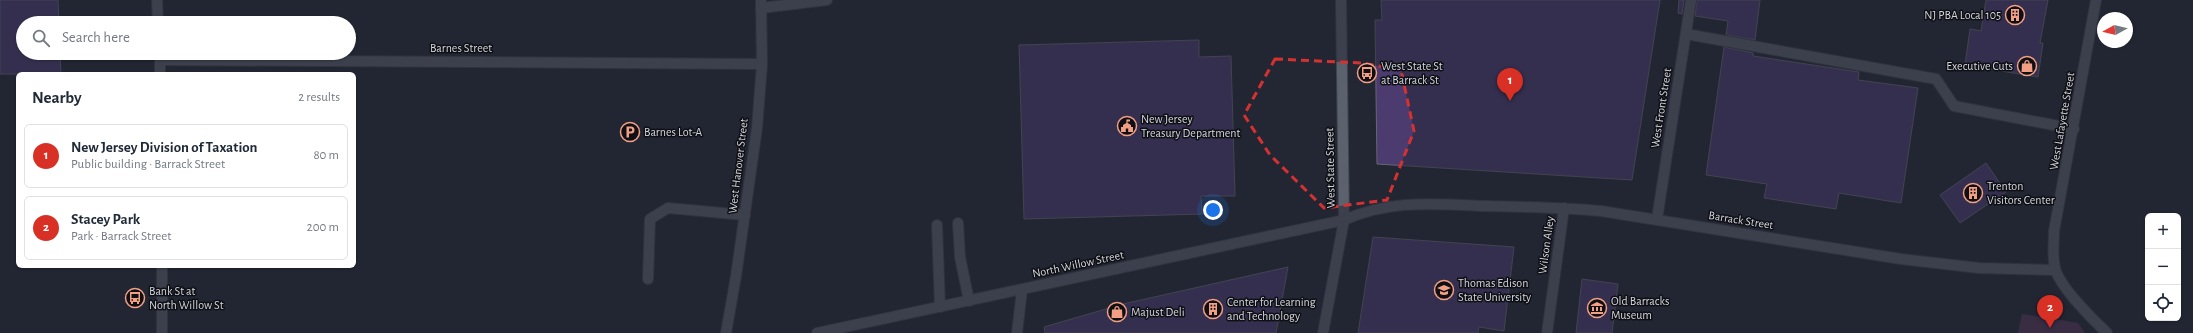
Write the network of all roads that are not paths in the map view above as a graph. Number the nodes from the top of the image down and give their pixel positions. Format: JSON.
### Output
{"nodes":[{"id":1,"x":158,"y":0,"type":"edge"},
{"id":2,"x":827,"y":0,"type":"edge"},
{"id":3,"x":1341,"y":0,"type":"edge"},
{"id":4,"x":1691,"y":0,"type":"edge"},
{"id":5,"x":2096,"y":0,"type":"edge"},
{"id":6,"x":761,"y":4,"type":"edge"},
{"id":7,"x":158,"y":16,"type":"edge"},
{"id":8,"x":1686,"y":34,"type":"junction"},
{"id":9,"x":356,"y":59,"type":"edge"},
{"id":10,"x":160,"y":60,"type":"edge"},
{"id":11,"x":762,"y":64,"type":"junction"},
{"id":12,"x":160,"y":72,"type":"edge"},
{"id":13,"x":2074,"y":129,"type":"junction"},
{"id":14,"x":1564,"y":208,"type":"junction"},
{"id":15,"x":745,"y":215,"type":"junction"},
{"id":16,"x":1657,"y":219,"type":"junction"},
{"id":17,"x":1344,"y":220,"type":"junction"},
{"id":18,"x":958,"y":223,"type":"dead end"},
{"id":19,"x":937,"y":225,"type":"dead end"},
{"id":20,"x":162,"y":268,"type":"edge"},
{"id":21,"x":2055,"y":270,"type":"junction"},
{"id":22,"x":648,"y":279,"type":"dead end"},
{"id":23,"x":1022,"y":290,"type":"junction"},
{"id":24,"x":969,"y":301,"type":"junction"},
{"id":25,"x":940,"y":307,"type":"junction"},
{"id":26,"x":162,"y":333,"type":"edge"},
{"id":27,"x":726,"y":333,"type":"edge"},
{"id":28,"x":817,"y":333,"type":"edge"},
{"id":29,"x":1017,"y":333,"type":"edge"},
{"id":30,"x":1323,"y":333,"type":"edge"},
{"id":31,"x":1547,"y":333,"type":"edge"},
{"id":32,"x":2107,"y":333,"type":"edge"}],
"edges":[{"from":1,"to":7,"type":"street"},
{"from":2,"to":6,"type":"street"},
{"from":3,"to":17,"type":"street","name":"West State Street"},
{"from":4,"to":8,"type":"street","name":"West Front Street"},
{"from":5,"to":13,"type":"street","name":"West Lafayette Street"},
{"from":6,"to":11,"type":"street","name":"West Hanover Street"},
{"from":8,"to":13,"type":"street"},
{"from":8,"to":16,"type":"street","name":"West Front Street"},
{"from":9,"to":11,"type":"street","name":"Barnes Street"},
{"from":10,"to":12,"type":"street"},
{"from":11,"to":15,"type":"street","name":"West Hanover Street"},
{"from":13,"to":21,"type":"street","name":"West Lafayette Street"},
{"from":14,"to":16,"type":"street","name":"Barrack Street"},
{"from":14,"to":17,"type":"street","name":"Barrack Street"},
{"from":14,"to":31,"type":"street","name":"Wilson Alley"},
{"from":15,"to":22,"type":"street"},
{"from":15,"to":27,"type":"street","name":"West Hanover Street"},
{"from":16,"to":21,"type":"street","name":"Barrack Street"},
{"from":17,"to":23,"type":"street","name":"North Willow Street"},
{"from":17,"to":30,"type":"street","name":"West State Street"},
{"from":18,"to":24,"type":"street"},
{"from":19,"to":25,"type":"street"},
{"from":20,"to":26,"type":"street"},
{"from":21,"to":32,"type":"street"},
{"from":23,"to":24,"type":"street","name":"North Willow Street"},
{"from":23,"to":29,"type":"street"},
{"from":24,"to":25,"type":"street","name":"North Willow Street"},
{"from":25,"to":28,"type":"street","name":"North Willow Street"}]}
